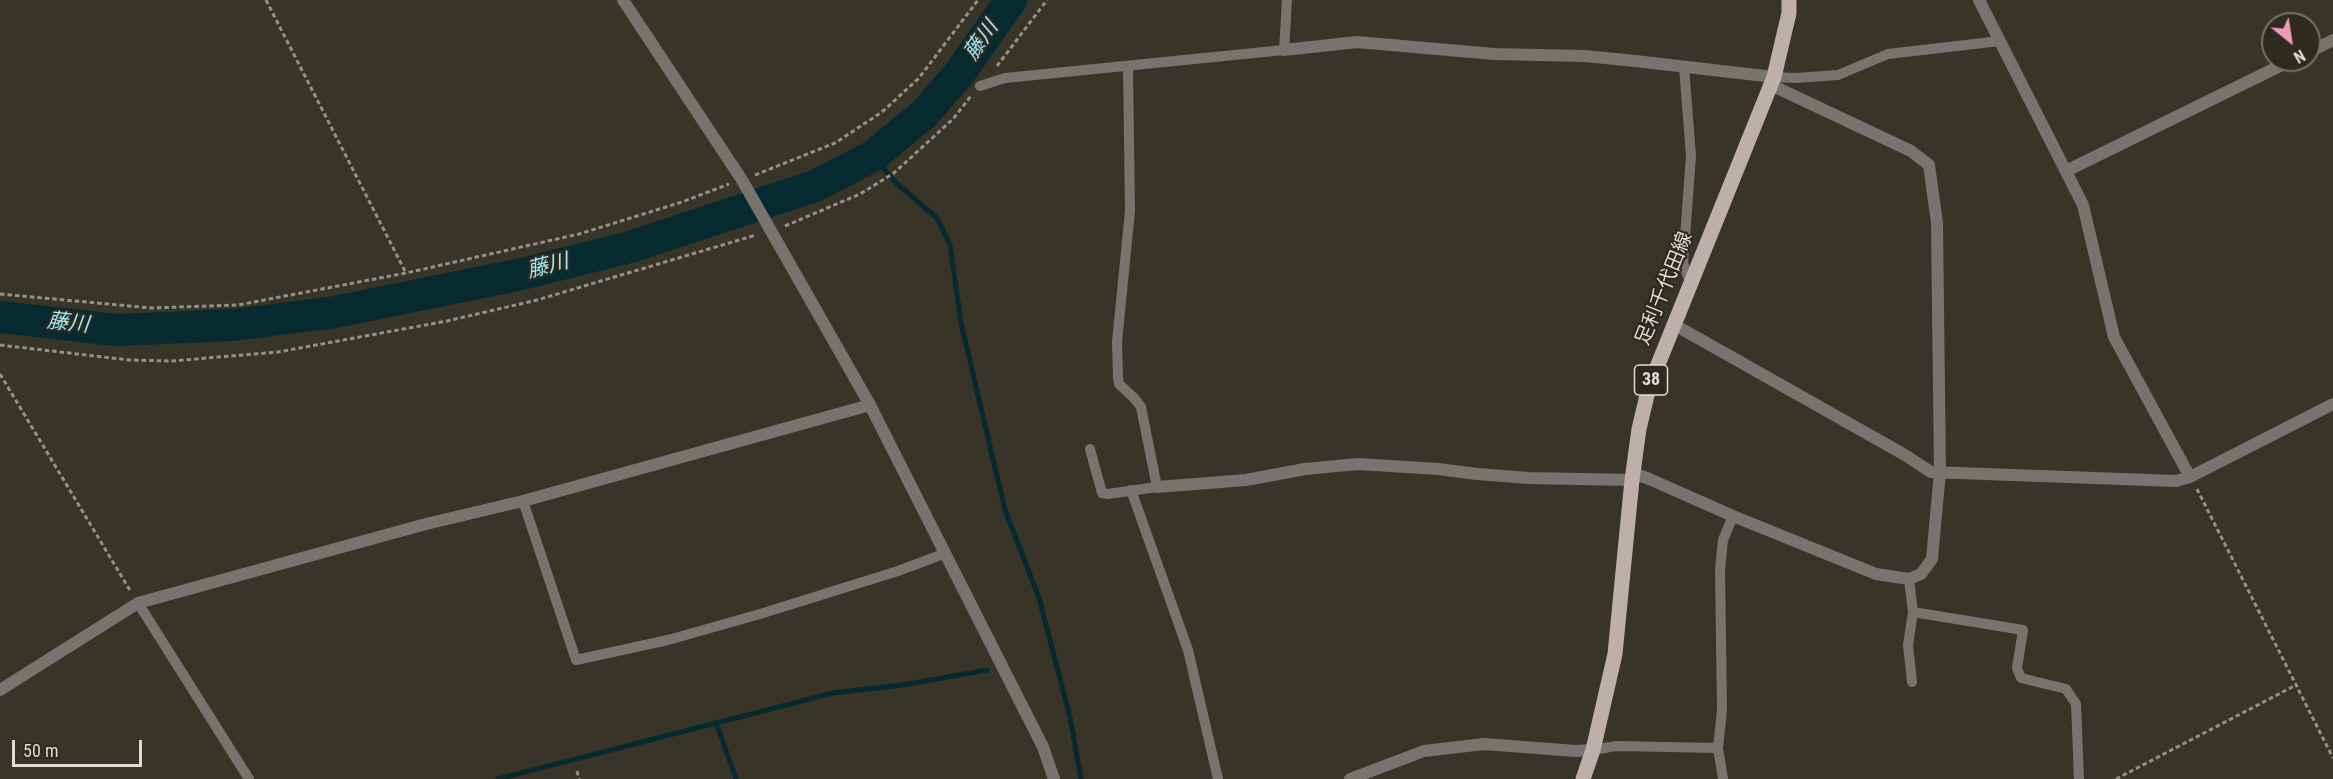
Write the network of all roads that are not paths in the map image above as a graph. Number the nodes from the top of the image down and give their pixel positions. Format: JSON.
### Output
{"nodes":[{"id":1,"x":623,"y":0,"type":"edge"},
{"id":2,"x":1287,"y":0,"type":"edge"},
{"id":3,"x":1789,"y":0,"type":"edge"},
{"id":4,"x":1979,"y":0,"type":"edge"},
{"id":5,"x":2000,"y":41,"type":"junction"},
{"id":6,"x":1284,"y":50,"type":"junction"},
{"id":7,"x":1684,"y":66,"type":"junction"},
{"id":8,"x":1128,"y":67,"type":"junction"},
{"id":9,"x":2268,"y":72,"type":"edge"},
{"id":10,"x":1773,"y":81,"type":"junction"},
{"id":11,"x":980,"y":86,"type":"road end"},
{"id":12,"x":2066,"y":171,"type":"junction"},
{"id":13,"x":1690,"y":282,"type":"junction"},
{"id":14,"x":1673,"y":324,"type":"junction"},
{"id":15,"x":2333,"y":404,"type":"edge"},
{"id":16,"x":870,"y":405,"type":"junction"},
{"id":17,"x":1090,"y":449,"type":"dead end"},
{"id":18,"x":1940,"y":472,"type":"junction"},
{"id":19,"x":1632,"y":477,"type":"junction"},
{"id":20,"x":2190,"y":477,"type":"junction"},
{"id":21,"x":1157,"y":487,"type":"junction"},
{"id":22,"x":1131,"y":490,"type":"junction"},
{"id":23,"x":523,"y":501,"type":"junction"},
{"id":24,"x":1733,"y":516,"type":"junction"},
{"id":25,"x":946,"y":553,"type":"junction"},
{"id":26,"x":1909,"y":579,"type":"junction"},
{"id":27,"x":138,"y":603,"type":"junction"},
{"id":28,"x":1913,"y":612,"type":"junction"},
{"id":29,"x":1912,"y":682,"type":"dead end"},
{"id":30,"x":0,"y":690,"type":"edge"},
{"id":31,"x":1718,"y":748,"type":"junction"},
{"id":32,"x":1593,"y":750,"type":"junction"},
{"id":33,"x":249,"y":779,"type":"edge"},
{"id":34,"x":1054,"y":779,"type":"edge"},
{"id":35,"x":1218,"y":779,"type":"edge"},
{"id":36,"x":1350,"y":779,"type":"edge"},
{"id":37,"x":1583,"y":779,"type":"edge"},
{"id":38,"x":1723,"y":779,"type":"edge"},
{"id":39,"x":2079,"y":779,"type":"edge"}],
"edges":[{"from":1,"to":16,"type":"street"},
{"from":2,"to":6,"type":"lane"},
{"from":3,"to":10,"type":"main road","name":"足利千代田線","number":"38"},
{"from":4,"to":5,"type":"street"},
{"from":5,"to":10,"type":"lane"},
{"from":5,"to":12,"type":"street"},
{"from":6,"to":7,"type":"street"},
{"from":6,"to":8,"type":"lane"},
{"from":7,"to":10,"type":"street"},
{"from":7,"to":13,"type":"lane"},
{"from":8,"to":11,"type":"lane"},
{"from":8,"to":21,"type":"lane"},
{"from":9,"to":12,"type":"street"},
{"from":10,"to":13,"type":"main road","name":"足利千代田線","number":"38"},
{"from":10,"to":18,"type":"street"},
{"from":12,"to":20,"type":"street"},
{"from":13,"to":14,"type":"main road","name":"足利千代田線","number":"38"},
{"from":14,"to":18,"type":"street"},
{"from":14,"to":19,"type":"main road","name":"足利千代田線","number":"38"},
{"from":15,"to":20,"type":"street"},
{"from":16,"to":23,"type":"street"},
{"from":16,"to":25,"type":"street"},
{"from":17,"to":22,"type":"lane"},
{"from":18,"to":20,"type":"street"},
{"from":18,"to":26,"type":"street"},
{"from":19,"to":21,"type":"street"},
{"from":19,"to":24,"type":"street"},
{"from":19,"to":32,"type":"main road","name":"足利千代田線","number":"38"},
{"from":21,"to":22,"type":"lane"},
{"from":22,"to":35,"type":"lane"},
{"from":23,"to":25,"type":"lane"},
{"from":23,"to":27,"type":"street"},
{"from":24,"to":26,"type":"street"},
{"from":24,"to":31,"type":"lane"},
{"from":25,"to":34,"type":"street"},
{"from":26,"to":28,"type":"lane"},
{"from":27,"to":30,"type":"street"},
{"from":27,"to":33,"type":"lane"},
{"from":28,"to":29,"type":"lane"},
{"from":28,"to":39,"type":"lane"},
{"from":31,"to":32,"type":"lane"},
{"from":31,"to":38,"type":"lane"},
{"from":32,"to":36,"type":"street"},
{"from":32,"to":37,"type":"main road","name":"足利千代田線","number":"38"}]}
